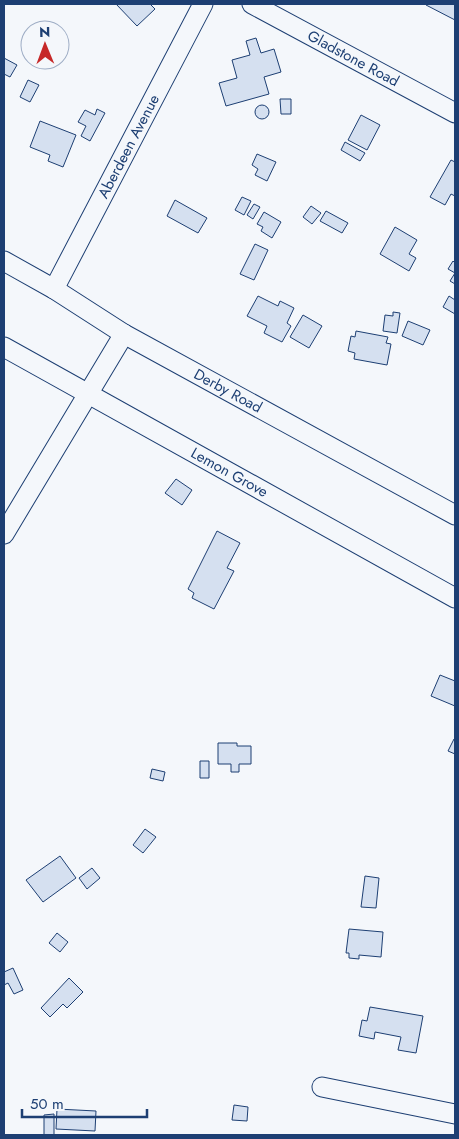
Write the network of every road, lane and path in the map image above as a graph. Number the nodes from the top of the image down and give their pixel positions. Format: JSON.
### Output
{"nodes":[{"id":1,"x":203,"y":4,"type":"edge"},
{"id":2,"x":252,"y":4,"type":"edge"},
{"id":3,"x":455,"y":113,"type":"edge"},
{"id":4,"x":4,"y":261,"type":"edge"},
{"id":5,"x":54,"y":289,"type":"junction"},
{"id":6,"x":124,"y":334,"type":"junction"},
{"id":7,"x":4,"y":347,"type":"edge"},
{"id":8,"x":87,"y":393,"type":"junction"},
{"id":9,"x":455,"y":515,"type":"edge"},
{"id":10,"x":4,"y":534,"type":"edge"},
{"id":11,"x":455,"y":598,"type":"edge"},
{"id":12,"x":322,"y":1087,"type":"dead end"},
{"id":13,"x":455,"y":1114,"type":"edge"}],
"edges":[{"from":1,"to":5,"type":"street","name":"Aberdeen Avenue"},
{"from":2,"to":3,"type":"street","name":"Gladstone Road"},
{"from":4,"to":5,"type":"street","name":"Derby Road"},
{"from":5,"to":6,"type":"street","name":"Derby Road"},
{"from":6,"to":8,"type":"street"},
{"from":6,"to":9,"type":"street","name":"Derby Road"},
{"from":7,"to":8,"type":"street","name":"Lemon Grove"},
{"from":8,"to":10,"type":"street"},
{"from":8,"to":11,"type":"street","name":"Lemon Grove"},
{"from":12,"to":13,"type":"street"}]}
